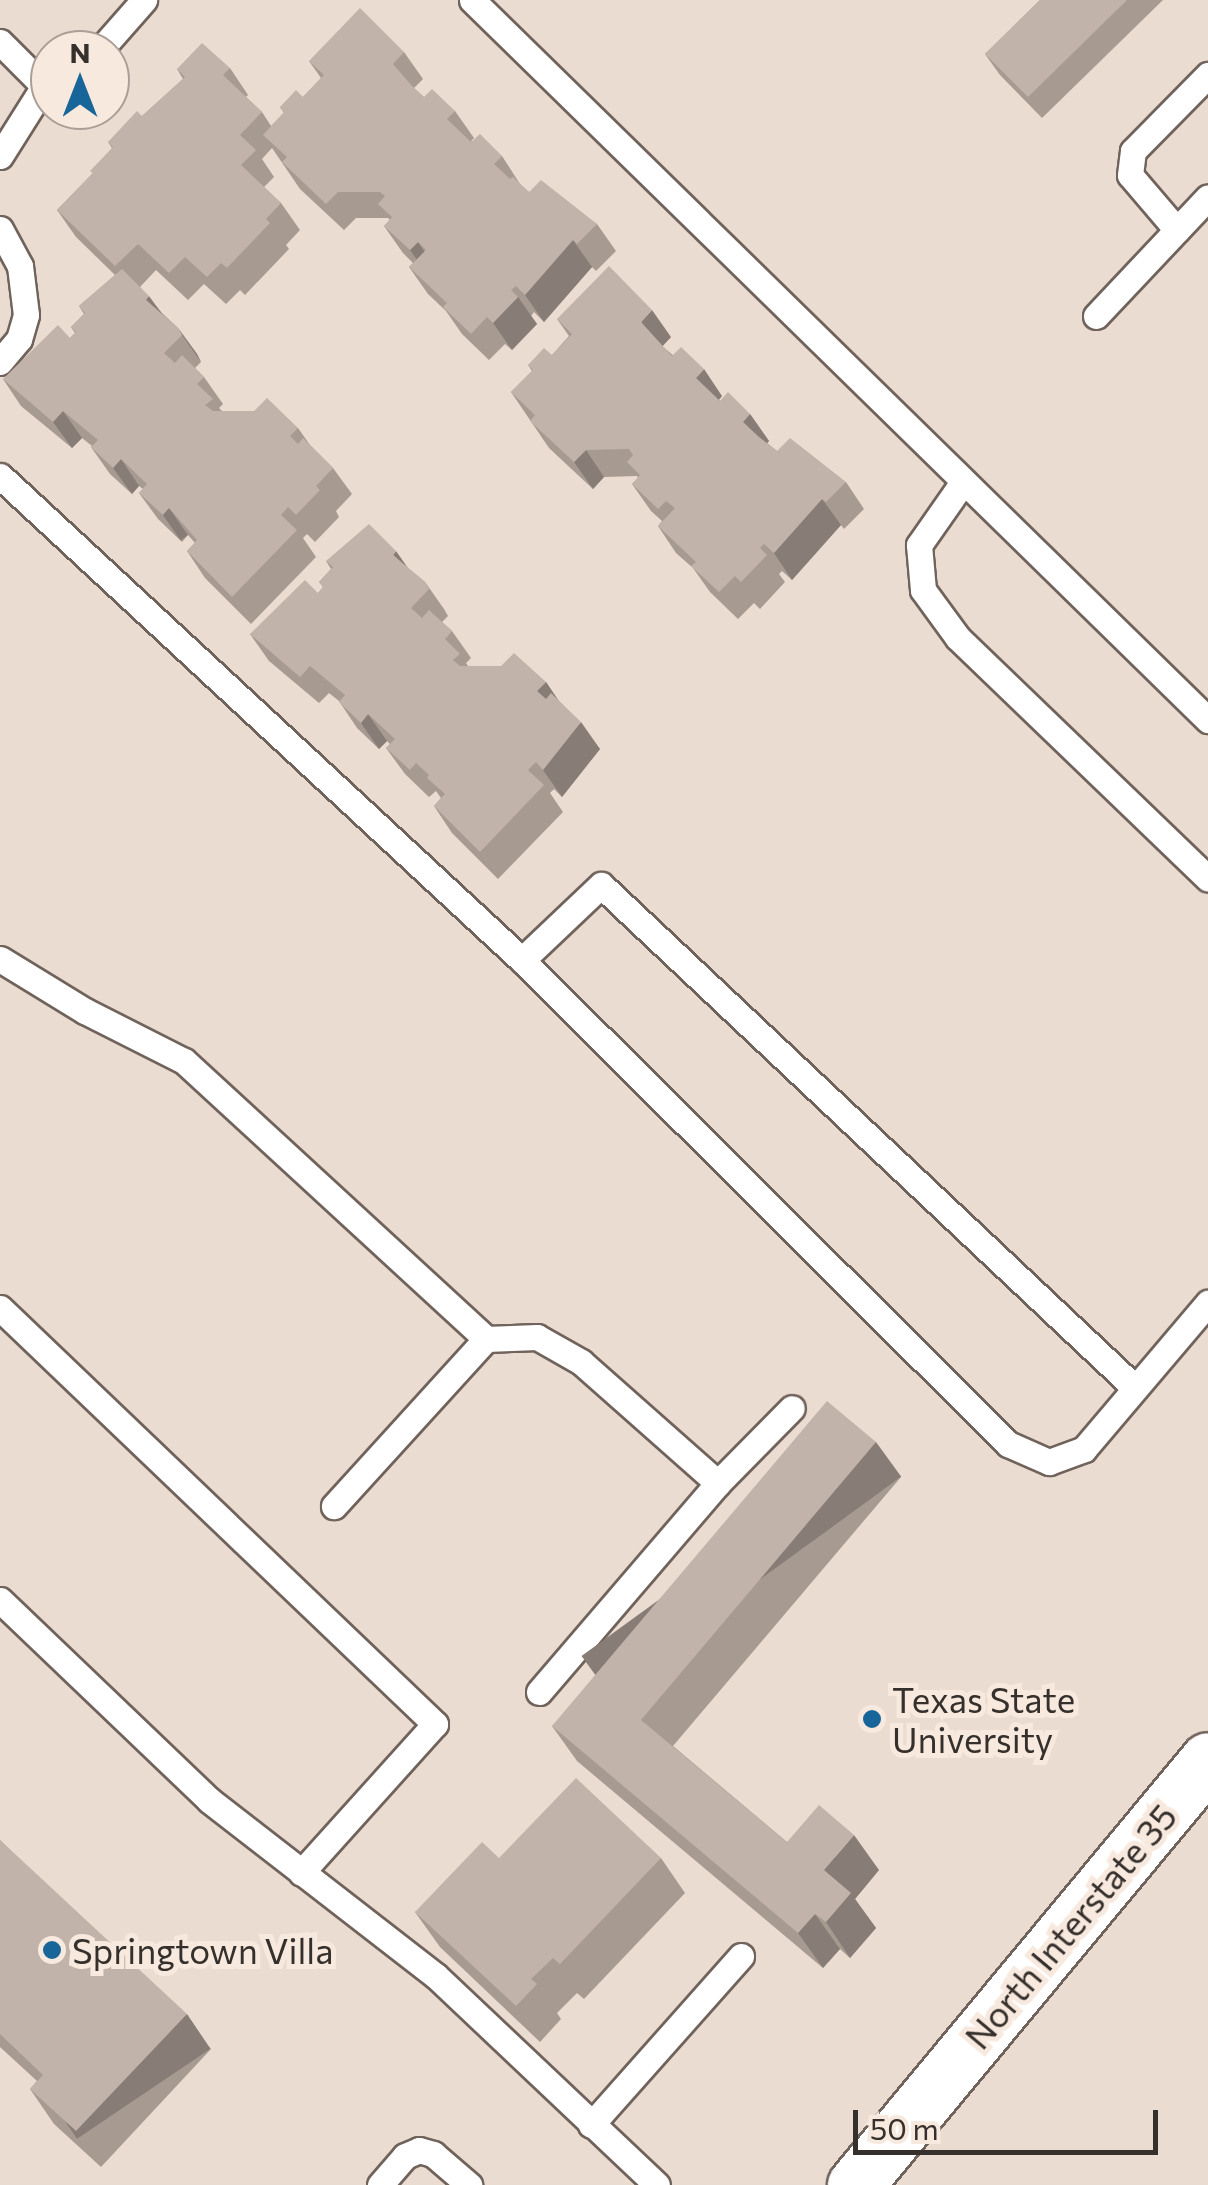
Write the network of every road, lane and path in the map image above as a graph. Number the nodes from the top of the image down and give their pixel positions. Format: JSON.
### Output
{"nodes":[{"id":1,"x":144,"y":0,"type":"edge"},
{"id":2,"x":472,"y":0,"type":"edge"},
{"id":3,"x":118,"y":30,"type":"edge"},
{"id":4,"x":0,"y":42,"type":"edge"},
{"id":5,"x":30,"y":70,"type":"edge"},
{"id":6,"x":1208,"y":75,"type":"edge"},
{"id":7,"x":30,"y":111,"type":"edge"},
{"id":8,"x":0,"y":156,"type":"edge"},
{"id":9,"x":1208,"y":197,"type":"edge"},
{"id":10,"x":0,"y":230,"type":"edge"},
{"id":11,"x":1177,"y":230,"type":"junction"},
{"id":12,"x":1096,"y":316,"type":"dead end"},
{"id":13,"x":0,"y":362,"type":"edge"},
{"id":14,"x":0,"y":476,"type":"edge"},
{"id":15,"x":964,"y":482,"type":"junction"},
{"id":16,"x":1208,"y":720,"type":"edge"},
{"id":17,"x":1208,"y":879,"type":"edge"},
{"id":18,"x":0,"y":959,"type":"edge"},
{"id":19,"x":522,"y":960,"type":"junction"},
{"id":20,"x":1208,"y":1302,"type":"edge"},
{"id":21,"x":0,"y":1308,"type":"edge"},
{"id":22,"x":486,"y":1339,"type":"junction"},
{"id":23,"x":1134,"y":1387,"type":"junction"},
{"id":24,"x":792,"y":1408,"type":"dead end"},
{"id":25,"x":718,"y":1483,"type":"junction"},
{"id":26,"x":334,"y":1506,"type":"dead end"},
{"id":27,"x":0,"y":1600,"type":"edge"},
{"id":28,"x":539,"y":1692,"type":"dead end"},
{"id":29,"x":1208,"y":1760,"type":"edge"},
{"id":30,"x":301,"y":1873,"type":"junction"},
{"id":31,"x":741,"y":1956,"type":"dead end"},
{"id":32,"x":591,"y":2125,"type":"junction"},
{"id":33,"x":380,"y":2185,"type":"edge"},
{"id":34,"x":469,"y":2185,"type":"edge"},
{"id":35,"x":657,"y":2185,"type":"edge"},
{"id":36,"x":855,"y":2185,"type":"edge"}],
"edges":[{"from":1,"to":3,"type":"lane"},
{"from":2,"to":15,"type":"lane"},
{"from":4,"to":5,"type":"lane"},
{"from":6,"to":11,"type":"lane"},
{"from":7,"to":8,"type":"lane"},
{"from":9,"to":11,"type":"lane"},
{"from":10,"to":13,"type":"lane"},
{"from":11,"to":12,"type":"lane"},
{"from":14,"to":19,"type":"lane"},
{"from":15,"to":16,"type":"lane"},
{"from":15,"to":17,"type":"lane"},
{"from":18,"to":22,"type":"lane"},
{"from":19,"to":23,"type":"lane"},
{"from":19,"to":23,"type":"lane"},
{"from":20,"to":23,"type":"lane"},
{"from":21,"to":30,"type":"lane"},
{"from":22,"to":25,"type":"lane"},
{"from":22,"to":26,"type":"lane"},
{"from":24,"to":25,"type":"lane"},
{"from":25,"to":28,"type":"lane"},
{"from":27,"to":30,"type":"lane"},
{"from":29,"to":36,"type":"main road","name":"North Interstate 35"},
{"from":30,"to":32,"type":"lane"},
{"from":31,"to":32,"type":"lane"},
{"from":32,"to":35,"type":"lane"},
{"from":33,"to":34,"type":"lane"}]}
